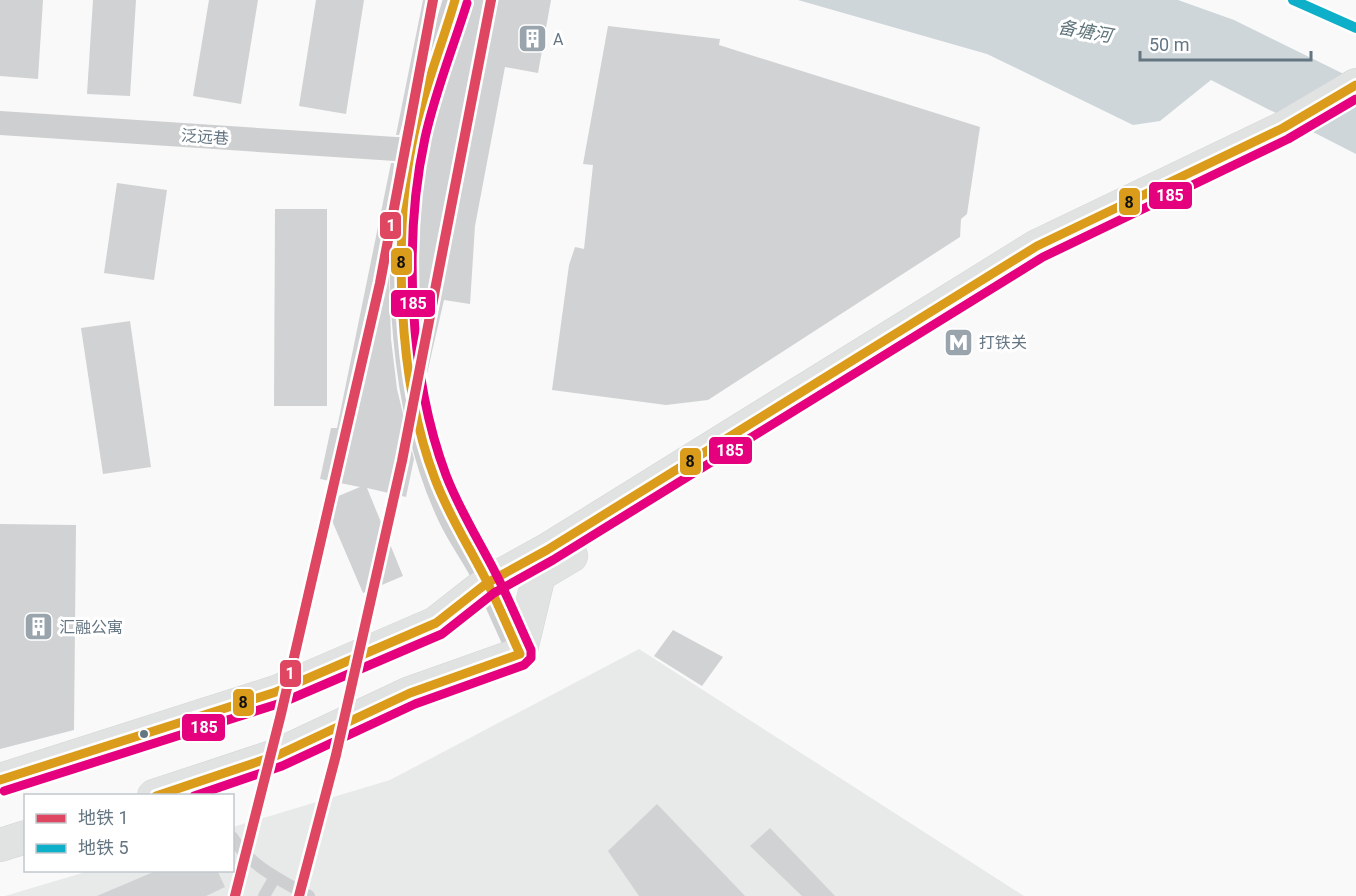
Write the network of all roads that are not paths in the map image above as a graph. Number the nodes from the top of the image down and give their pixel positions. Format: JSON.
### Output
{"nodes":[{"id":1,"x":455,"y":0,"type":"edge"},
{"id":2,"x":1356,"y":85,"type":"edge"},
{"id":3,"x":1356,"y":108,"type":"edge"},
{"id":4,"x":0,"y":123,"type":"edge"},
{"id":5,"x":1292,"y":133,"type":"junction"},
{"id":6,"x":411,"y":150,"type":"junction"},
{"id":7,"x":487,"y":583,"type":"junction"},
{"id":8,"x":520,"y":654,"type":"junction"},
{"id":9,"x":0,"y":780,"type":"edge"},
{"id":10,"x":203,"y":788,"type":"edge"},
{"id":11,"x":161,"y":794,"type":"edge"},
{"id":12,"x":24,"y":838,"type":"edge"},
{"id":13,"x":234,"y":840,"type":"edge"},
{"id":14,"x":0,"y":845,"type":"edge"},
{"id":15,"x":275,"y":878,"type":"junction"},
{"id":16,"x":264,"y":896,"type":"edge"},
{"id":17,"x":309,"y":896,"type":"edge"}],
"edges":[{"from":1,"to":6,"type":"street"},
{"from":2,"to":5,"type":"main road"},
{"from":3,"to":5,"type":"main road"},
{"from":4,"to":6,"type":"street","name":"泛远巷"},
{"from":5,"to":7,"type":"main road"},
{"from":5,"to":8,"type":"main road"},
{"from":6,"to":7,"type":"street"},
{"from":7,"to":8,"type":"street"},
{"from":7,"to":9,"type":"main road"},
{"from":8,"to":10,"type":"main road"},
{"from":10,"to":11,"type":"main road"},
{"from":12,"to":14,"type":"main road"},
{"from":13,"to":15,"type":"lane"},
{"from":15,"to":16,"type":"lane"},
{"from":15,"to":17,"type":"lane"}]}
